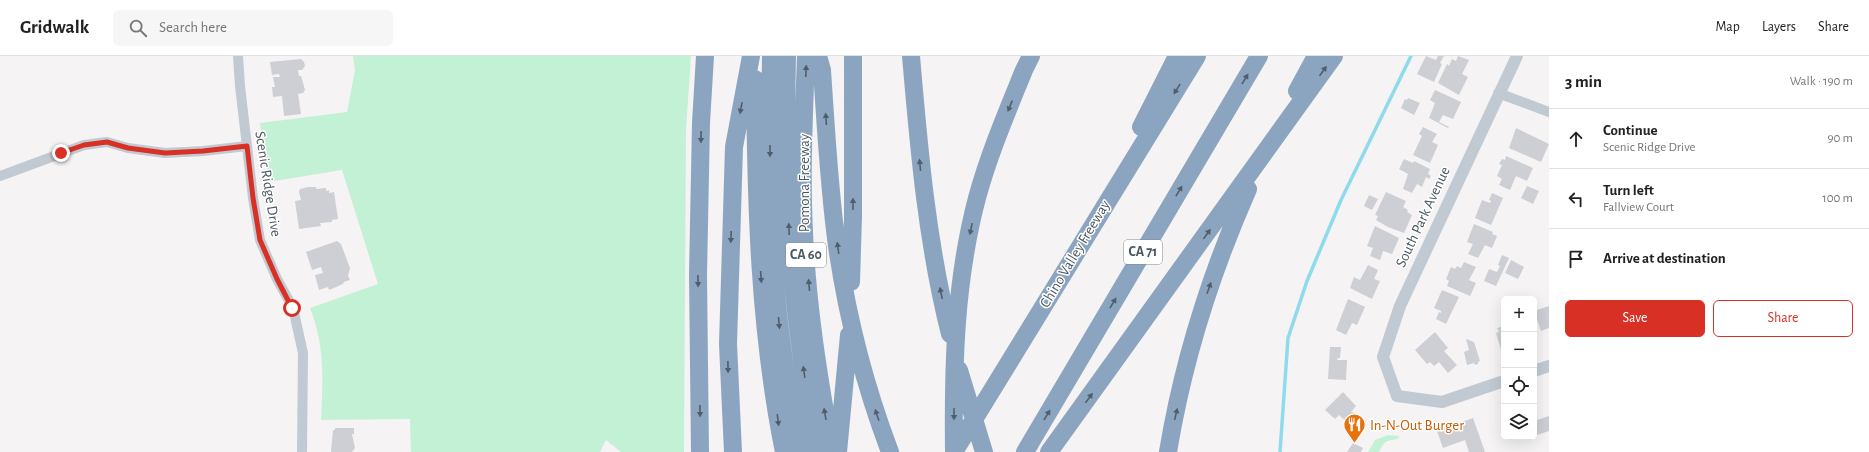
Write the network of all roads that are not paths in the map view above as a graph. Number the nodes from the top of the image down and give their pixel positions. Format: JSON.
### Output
{"nodes":[{"id":1,"x":238,"y":56,"type":"edge"},
{"id":2,"x":705,"y":56,"type":"edge"},
{"id":3,"x":751,"y":56,"type":"edge"},
{"id":4,"x":755,"y":56,"type":"edge"},
{"id":5,"x":770,"y":56,"type":"edge"},
{"id":6,"x":787,"y":56,"type":"edge"},
{"id":7,"x":806,"y":56,"type":"edge"},
{"id":8,"x":818,"y":56,"type":"edge"},
{"id":9,"x":852,"y":56,"type":"edge"},
{"id":10,"x":911,"y":56,"type":"edge"},
{"id":11,"x":1177,"y":56,"type":"edge"},
{"id":12,"x":1197,"y":56,"type":"edge"},
{"id":13,"x":1259,"y":56,"type":"edge"},
{"id":14,"x":1316,"y":56,"type":"edge"},
{"id":15,"x":1334,"y":56,"type":"edge"},
{"id":16,"x":1517,"y":56,"type":"edge"},
{"id":17,"x":1028,"y":63,"type":"edge"},
{"id":18,"x":1498,"y":93,"type":"junction"},
{"id":19,"x":1549,"y":112,"type":"edge"},
{"id":20,"x":247,"y":146,"type":"junction"},
{"id":21,"x":0,"y":176,"type":"edge"},
{"id":22,"x":1080,"y":245,"type":"junction"},
{"id":23,"x":1549,"y":366,"type":"edge"},
{"id":24,"x":1537,"y":370,"type":"edge"},
{"id":25,"x":1501,"y":383,"type":"edge"},
{"id":26,"x":1026,"y":450,"type":"edge"},
{"id":27,"x":302,"y":452,"type":"edge"},
{"id":28,"x":700,"y":452,"type":"edge"},
{"id":29,"x":733,"y":452,"type":"edge"},
{"id":30,"x":784,"y":452,"type":"edge"},
{"id":31,"x":799,"y":452,"type":"edge"},
{"id":32,"x":816,"y":452,"type":"edge"},
{"id":33,"x":832,"y":452,"type":"edge"},
{"id":34,"x":838,"y":452,"type":"edge"},
{"id":35,"x":890,"y":452,"type":"edge"},
{"id":36,"x":954,"y":452,"type":"edge"},
{"id":37,"x":984,"y":452,"type":"edge"},
{"id":38,"x":1050,"y":452,"type":"edge"},
{"id":39,"x":1168,"y":452,"type":"edge"}],
"edges":[{"from":1,"to":20,"type":"street","name":"Scenic Ridge Drive"},
{"from":2,"to":28,"type":"highway","one_way":true},
{"from":3,"to":29,"type":"highway","one_way":true},
{"from":4,"to":30,"type":"highway","one_way":true},
{"from":5,"to":31,"type":"highway","one_way":true},
{"from":32,"to":6,"type":"highway","one_way":true},
{"from":33,"to":7,"type":"highway","name":"Pomona Freeway","number":"CA 60","one_way":true},
{"from":35,"to":8,"type":"highway","one_way":true},
{"from":34,"to":9,"type":"highway","one_way":true},
{"from":37,"to":10,"type":"highway","one_way":true},
{"from":11,"to":22,"type":"highway"},
{"from":12,"to":22,"type":"highway","name":"Chino Valley Freeway","one_way":true},
{"from":26,"to":13,"type":"highway","number":"CA 71","one_way":true},
{"from":39,"to":14,"type":"highway","one_way":true},
{"from":38,"to":15,"type":"highway","one_way":true},
{"from":16,"to":18,"type":"street","name":"South Park Avenue"},
{"from":17,"to":36,"type":"highway","one_way":true},
{"from":18,"to":19,"type":"street"},
{"from":18,"to":25,"type":"street","name":"South Park Avenue"},
{"from":20,"to":21,"type":"street"},
{"from":20,"to":27,"type":"street","name":"Scenic Ridge Drive"},
{"from":22,"to":36,"type":"highway","name":"Chino Valley Freeway"},
{"from":23,"to":24,"type":"street"}]}
